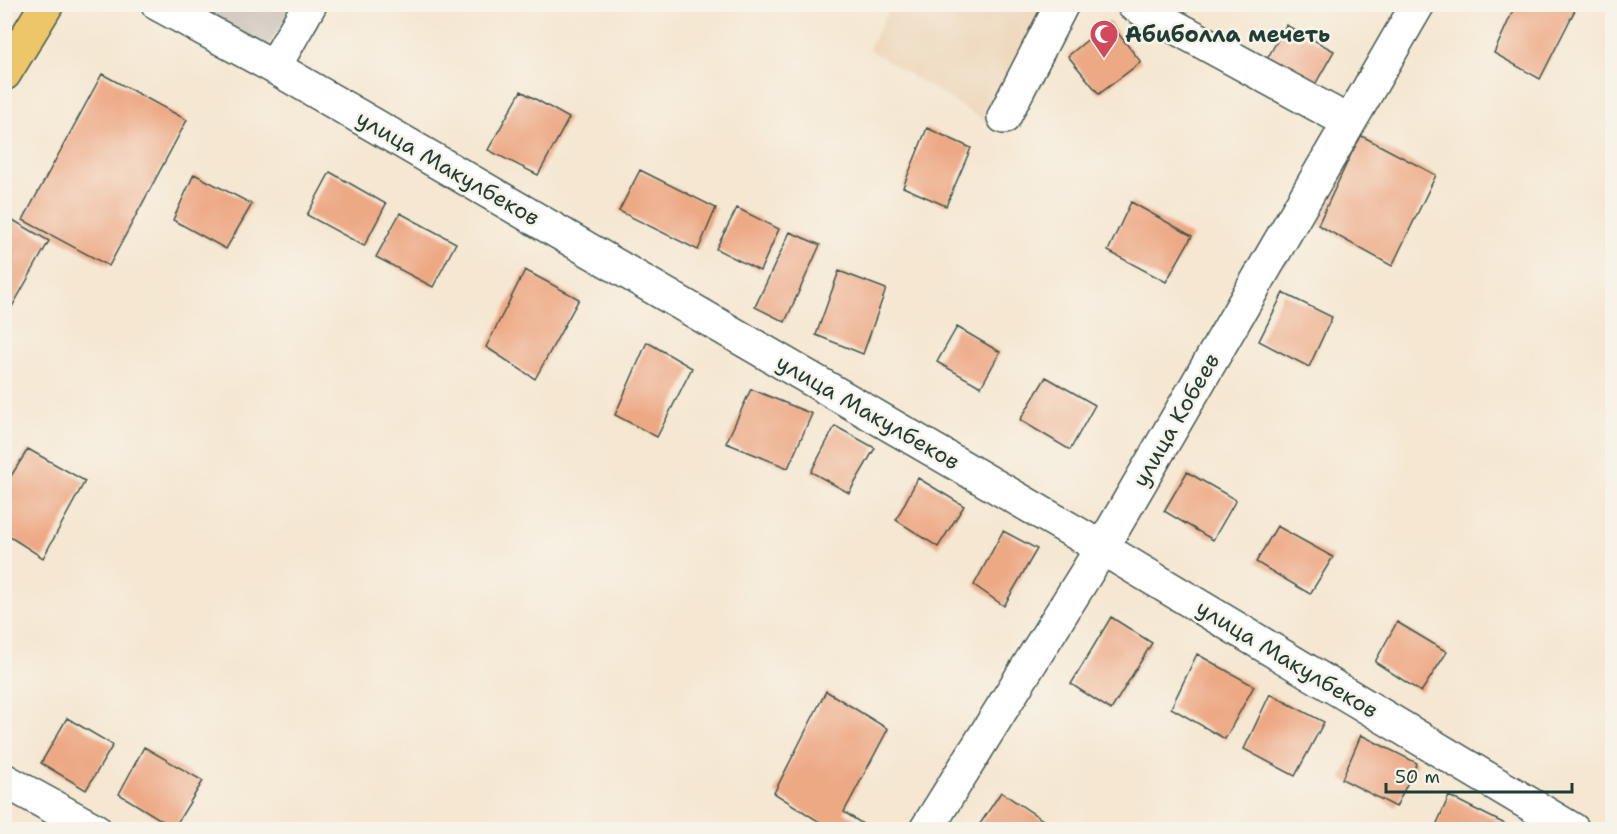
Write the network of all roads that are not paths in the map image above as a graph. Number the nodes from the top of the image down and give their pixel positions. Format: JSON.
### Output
{"nodes":[{"id":1,"x":47,"y":4,"type":"edge"},
{"id":2,"x":158,"y":4,"type":"edge"},
{"id":3,"x":310,"y":4,"type":"edge"},
{"id":4,"x":1062,"y":4,"type":"edge"},
{"id":5,"x":1133,"y":4,"type":"edge"},
{"id":6,"x":1418,"y":4,"type":"edge"},
{"id":7,"x":274,"y":68,"type":"junction"},
{"id":8,"x":4,"y":74,"type":"edge"},
{"id":9,"x":1004,"y":117,"type":"dead end"},
{"id":10,"x":1349,"y":122,"type":"junction"},
{"id":11,"x":1102,"y":548,"type":"junction"},
{"id":12,"x":4,"y":780,"type":"edge"},
{"id":13,"x":95,"y":830,"type":"edge"},
{"id":14,"x":926,"y":830,"type":"edge"},
{"id":15,"x":1573,"y":830,"type":"edge"}],
"edges":[{"from":1,"to":8,"type":"main road"},
{"from":2,"to":7,"type":"street","name":"улица Макулбеков"},
{"from":3,"to":7,"type":"street"},
{"from":4,"to":9,"type":"street"},
{"from":5,"to":10,"type":"street"},
{"from":6,"to":10,"type":"street","name":"улица Кобеев"},
{"from":7,"to":11,"type":"street","name":"улица Макулбеков"},
{"from":10,"to":11,"type":"street","name":"улица Кобеев"},
{"from":11,"to":14,"type":"street","name":"улица Кобеев"},
{"from":11,"to":15,"type":"street","name":"улица Макулбеков"},
{"from":12,"to":13,"type":"street"}]}
